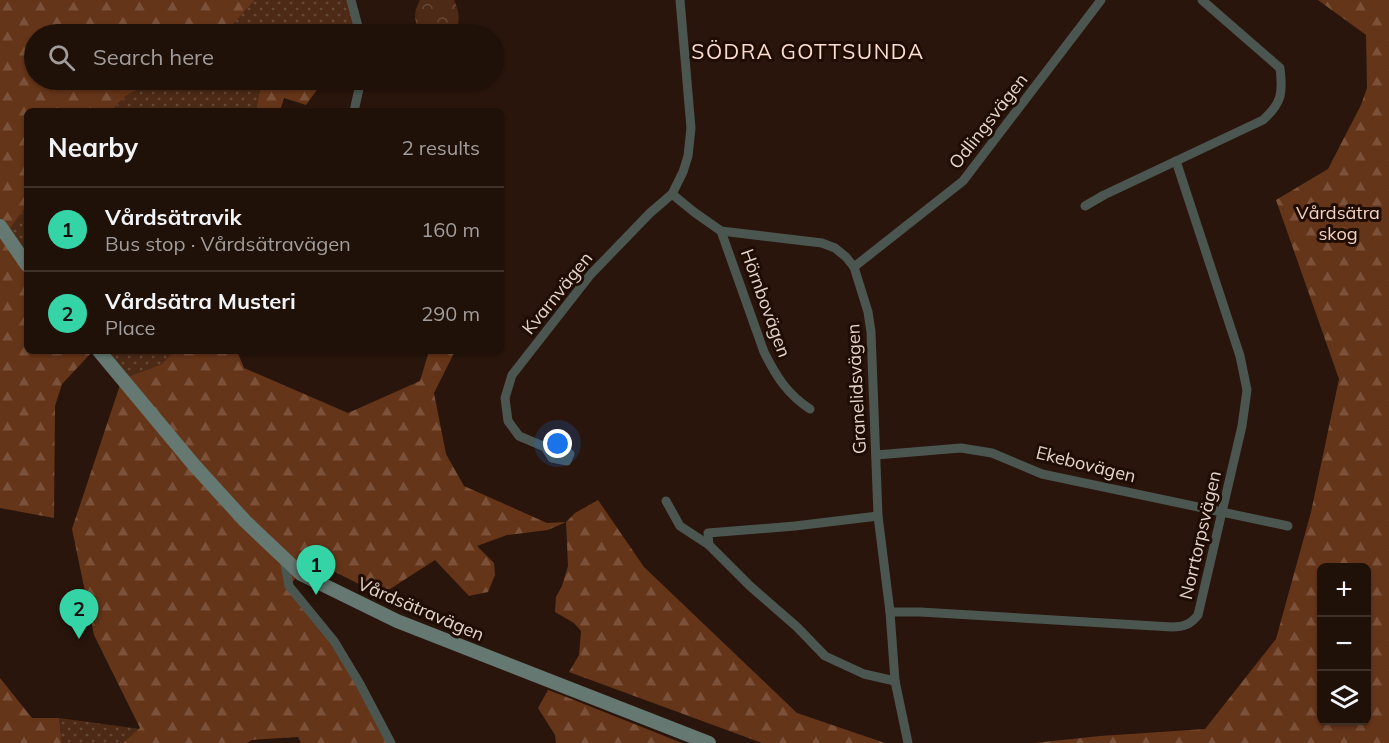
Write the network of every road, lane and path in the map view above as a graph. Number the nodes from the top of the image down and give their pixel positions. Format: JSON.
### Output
{"nodes":[{"id":1,"x":351,"y":0,"type":"edge"},
{"id":2,"x":680,"y":0,"type":"edge"},
{"id":3,"x":1101,"y":0,"type":"edge"},
{"id":4,"x":1202,"y":0,"type":"edge"},
{"id":5,"x":357,"y":24,"type":"edge"},
{"id":6,"x":359,"y":90,"type":"edge"},
{"id":7,"x":355,"y":108,"type":"edge"},
{"id":8,"x":1176,"y":161,"type":"junction"},
{"id":9,"x":672,"y":194,"type":"junction"},
{"id":10,"x":1085,"y":206,"type":"dead end"},
{"id":11,"x":0,"y":226,"type":"edge"},
{"id":12,"x":721,"y":231,"type":"junction"},
{"id":13,"x":24,"y":261,"type":"edge"},
{"id":14,"x":854,"y":267,"type":"junction"},
{"id":15,"x":102,"y":354,"type":"edge"},
{"id":16,"x":810,"y":409,"type":"dead end"},
{"id":17,"x":545,"y":447,"type":"dead end"},
{"id":18,"x":876,"y":455,"type":"junction"},
{"id":19,"x":666,"y":501,"type":"dead end"},
{"id":20,"x":1222,"y":512,"type":"junction"},
{"id":21,"x":878,"y":516,"type":"junction"},
{"id":22,"x":1288,"y":526,"type":"dead end"},
{"id":23,"x":709,"y":545,"type":"junction"},
{"id":24,"x":284,"y":559,"type":"junction"},
{"id":25,"x":890,"y":612,"type":"junction"},
{"id":26,"x":895,"y":681,"type":"junction"},
{"id":27,"x":391,"y":743,"type":"edge"},
{"id":28,"x":709,"y":743,"type":"edge"},
{"id":29,"x":908,"y":743,"type":"edge"}],
"edges":[{"from":1,"to":5,"type":"street"},
{"from":2,"to":9,"type":"street"},
{"from":3,"to":14,"type":"street","name":"Odlingsvägen"},
{"from":4,"to":8,"type":"street"},
{"from":6,"to":7,"type":"street"},
{"from":8,"to":10,"type":"street"},
{"from":8,"to":20,"type":"street","name":"Norrtorpsvägen"},
{"from":9,"to":12,"type":"street","name":"Granelidsvägen"},
{"from":9,"to":17,"type":"street","name":"Kvarnvägen"},
{"from":11,"to":13,"type":"street"},
{"from":12,"to":14,"type":"street","name":"Granelidsvägen"},
{"from":12,"to":16,"type":"street","name":"Hörnbovägen"},
{"from":14,"to":18,"type":"street","name":"Granelidsvägen"},
{"from":15,"to":24,"type":"street","name":"Vårdsätravägen"},
{"from":18,"to":20,"type":"street","name":"Ekebovägen"},
{"from":18,"to":21,"type":"street","name":"Granelidsvägen"},
{"from":19,"to":23,"type":"street"},
{"from":20,"to":22,"type":"street","name":"Ekebovägen"},
{"from":20,"to":25,"type":"street","name":"Norrtorpsvägen"},
{"from":21,"to":23,"type":"street"},
{"from":21,"to":25,"type":"street","name":"Granelidsvägen"},
{"from":23,"to":26,"type":"street"},
{"from":24,"to":27,"type":"street"},
{"from":24,"to":28,"type":"street","name":"Vårdsätravägen"},
{"from":25,"to":26,"type":"street","name":"Granelidsvägen"},
{"from":26,"to":29,"type":"street","name":"Granelidsvägen"}]}
